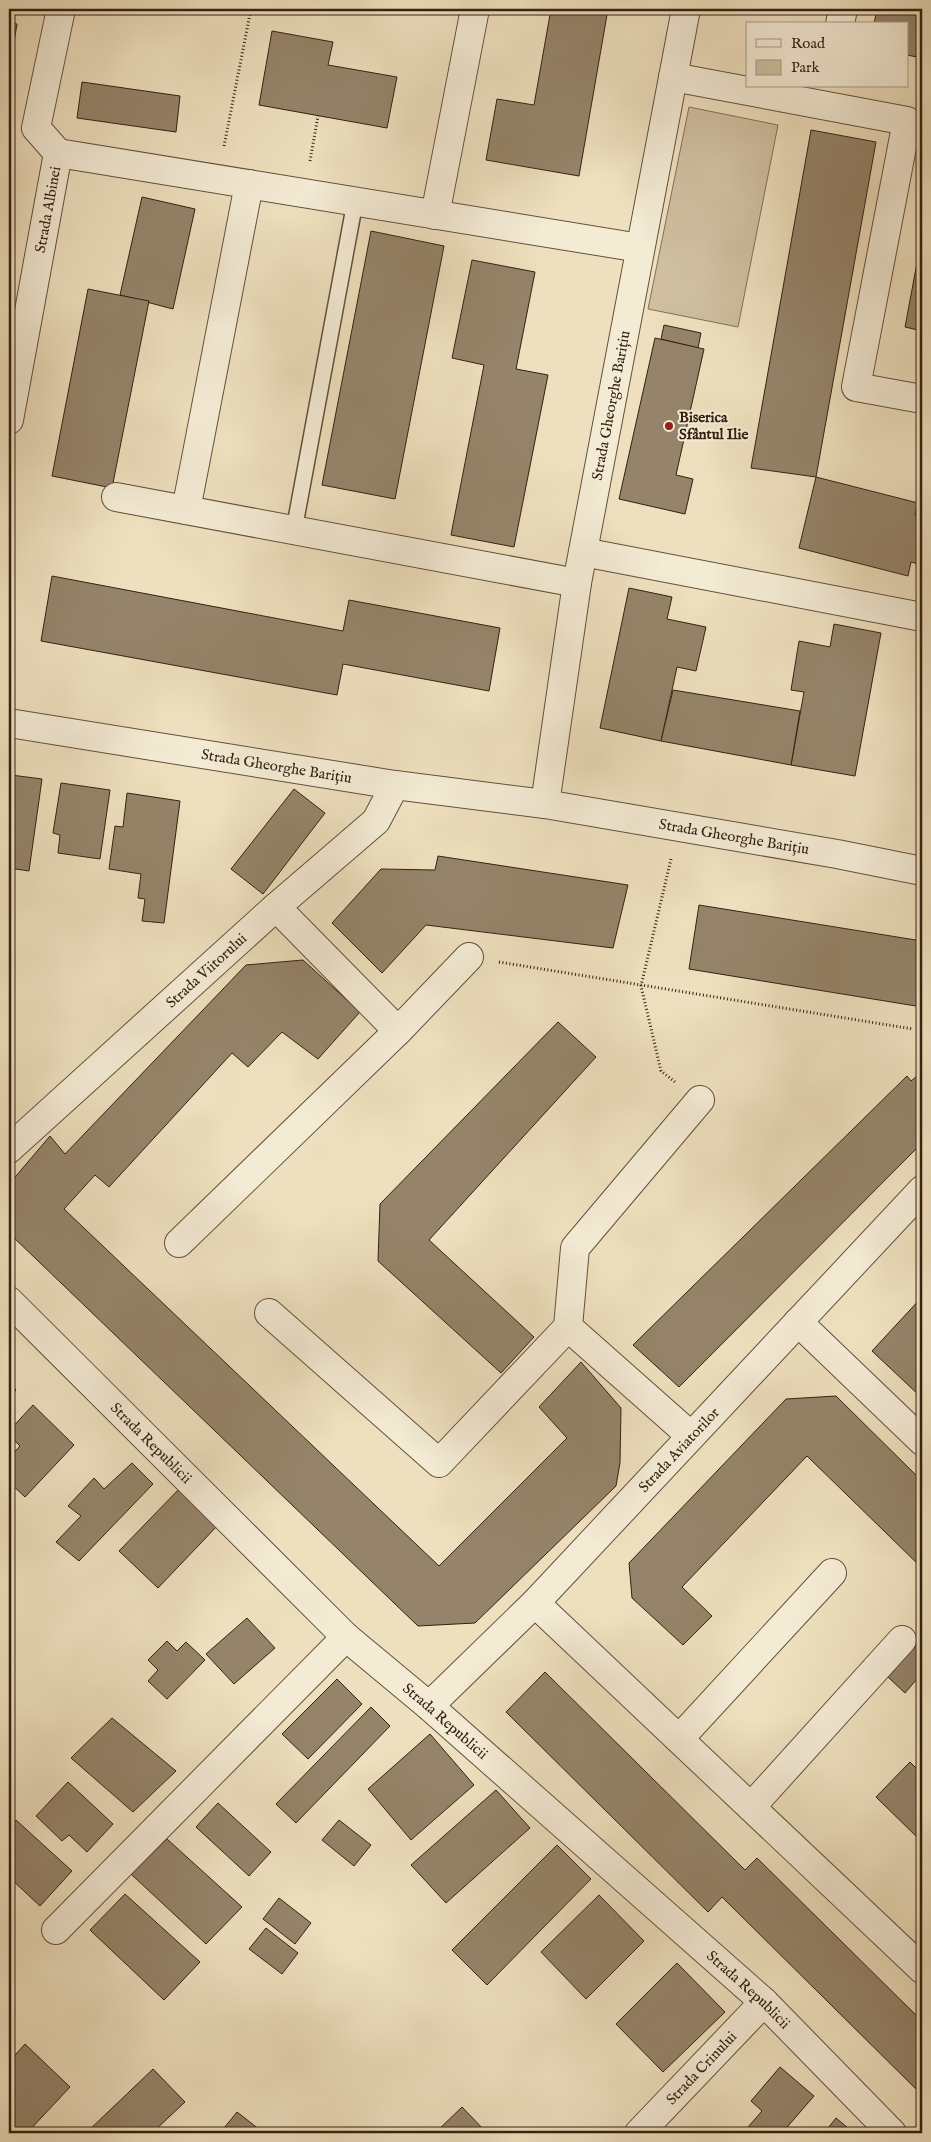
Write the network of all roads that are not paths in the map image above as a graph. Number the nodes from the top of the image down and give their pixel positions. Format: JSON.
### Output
{"nodes":[{"id":1,"x":61,"y":9,"type":"edge"},
{"id":2,"x":475,"y":9,"type":"edge"},
{"id":3,"x":686,"y":9,"type":"edge"},
{"id":4,"x":843,"y":9,"type":"edge"},
{"id":5,"x":840,"y":22,"type":"edge"},
{"id":6,"x":673,"y":77,"type":"junction"},
{"id":7,"x":746,"y":86,"type":"edge"},
{"id":8,"x":761,"y":88,"type":"edge"},
{"id":9,"x":825,"y":96,"type":"edge"},
{"id":10,"x":58,"y":153,"type":"junction"},
{"id":11,"x":910,"y":168,"type":"edge"},
{"id":12,"x":249,"y":184,"type":"junction"},
{"id":13,"x":355,"y":202,"type":"junction"},
{"id":14,"x":434,"y":214,"type":"junction"},
{"id":15,"x":640,"y":248,"type":"junction"},
{"id":16,"x":922,"y":399,"type":"edge"},
{"id":17,"x":9,"y":420,"type":"edge"},
{"id":18,"x":116,"y":497,"type":"dead end"},
{"id":19,"x":186,"y":510,"type":"junction"},
{"id":20,"x":294,"y":530,"type":"junction"},
{"id":21,"x":583,"y":552,"type":"junction"},
{"id":22,"x":577,"y":583,"type":"junction"},
{"id":23,"x":922,"y":617,"type":"edge"},
{"id":24,"x":9,"y":723,"type":"edge"},
{"id":25,"x":395,"y":785,"type":"junction"},
{"id":26,"x":545,"y":804,"type":"junction"},
{"id":27,"x":922,"y":871,"type":"edge"},
{"id":28,"x":276,"y":908,"type":"junction"},
{"id":29,"x":470,"y":957,"type":"road end"},
{"id":30,"x":398,"y":1031,"type":"junction"},
{"id":31,"x":700,"y":1100,"type":"road end"},
{"id":32,"x":9,"y":1149,"type":"edge"},
{"id":33,"x":922,"y":1190,"type":"edge"},
{"id":34,"x":179,"y":1243,"type":"dead end"},
{"id":35,"x":9,"y":1301,"type":"edge"},
{"id":36,"x":269,"y":1314,"type":"dead end"},
{"id":37,"x":798,"y":1322,"type":"junction"},
{"id":38,"x":568,"y":1327,"type":"junction"},
{"id":39,"x":691,"y":1436,"type":"junction"},
{"id":40,"x":922,"y":1440,"type":"edge"},
{"id":41,"x":832,"y":1573,"type":"dead end"},
{"id":42,"x":535,"y":1603,"type":"junction"},
{"id":43,"x":346,"y":1637,"type":"junction"},
{"id":44,"x":902,"y":1640,"type":"dead end"},
{"id":45,"x":429,"y":1706,"type":"junction"},
{"id":46,"x":679,"y":1739,"type":"junction"},
{"id":47,"x":751,"y":1807,"type":"junction"},
{"id":48,"x":56,"y":1930,"type":"dead end"},
{"id":49,"x":922,"y":1969,"type":"edge"},
{"id":50,"x":764,"y":2002,"type":"junction"},
{"id":51,"x":639,"y":2133,"type":"edge"},
{"id":52,"x":892,"y":2133,"type":"edge"}],
"edges":[{"from":1,"to":10,"type":"street","name":"Strada Albinei"},
{"from":2,"to":14,"type":"street"},
{"from":3,"to":6,"type":"street","name":"Strada Gheorghe Barițiu"},
{"from":4,"to":5,"type":"street"},
{"from":6,"to":7,"type":"street"},
{"from":6,"to":15,"type":"street","name":"Strada Gheorghe Barițiu"},
{"from":8,"to":9,"type":"street"},
{"from":9,"to":11,"type":"street"},
{"from":10,"to":12,"type":"street"},
{"from":10,"to":17,"type":"street","name":"Strada Albinei"},
{"from":11,"to":16,"type":"street"},
{"from":12,"to":13,"type":"street"},
{"from":12,"to":19,"type":"street"},
{"from":13,"to":14,"type":"street"},
{"from":13,"to":20,"type":"lane"},
{"from":14,"to":15,"type":"street"},
{"from":15,"to":21,"type":"street","name":"Strada Gheorghe Barițiu"},
{"from":18,"to":19,"type":"street"},
{"from":19,"to":20,"type":"street"},
{"from":20,"to":22,"type":"street"},
{"from":21,"to":22,"type":"street","name":"Strada Gheorghe Barițiu"},
{"from":21,"to":23,"type":"street"},
{"from":22,"to":26,"type":"street","name":"Strada Gheorghe Barițiu"},
{"from":24,"to":25,"type":"street","name":"Strada Gheorghe Barițiu"},
{"from":25,"to":26,"type":"street","name":"Strada Gheorghe Barițiu"},
{"from":25,"to":28,"type":"street","name":"Strada Viitorului"},
{"from":26,"to":27,"type":"street","name":"Strada Gheorghe Barițiu"},
{"from":28,"to":30,"type":"street"},
{"from":28,"to":32,"type":"street","name":"Strada Viitorului"},
{"from":29,"to":30,"type":"street"},
{"from":30,"to":34,"type":"street"},
{"from":31,"to":38,"type":"street"},
{"from":33,"to":37,"type":"street","name":"Strada Aviatorilor"},
{"from":35,"to":43,"type":"street","name":"Strada Republicii"},
{"from":36,"to":38,"type":"street"},
{"from":37,"to":39,"type":"street","name":"Strada Aviatorilor"},
{"from":37,"to":40,"type":"street"},
{"from":38,"to":39,"type":"street"},
{"from":39,"to":42,"type":"street","name":"Strada Aviatorilor"},
{"from":41,"to":46,"type":"street"},
{"from":42,"to":45,"type":"street","name":"Strada Aviatorilor"},
{"from":42,"to":46,"type":"street"},
{"from":43,"to":45,"type":"street","name":"Strada Republicii"},
{"from":43,"to":48,"type":"street"},
{"from":44,"to":47,"type":"street"},
{"from":45,"to":50,"type":"street","name":"Strada Republicii"},
{"from":46,"to":47,"type":"street"},
{"from":47,"to":49,"type":"street"},
{"from":50,"to":51,"type":"street","name":"Strada Crinului"},
{"from":50,"to":52,"type":"street","name":"Strada Republicii"}]}
